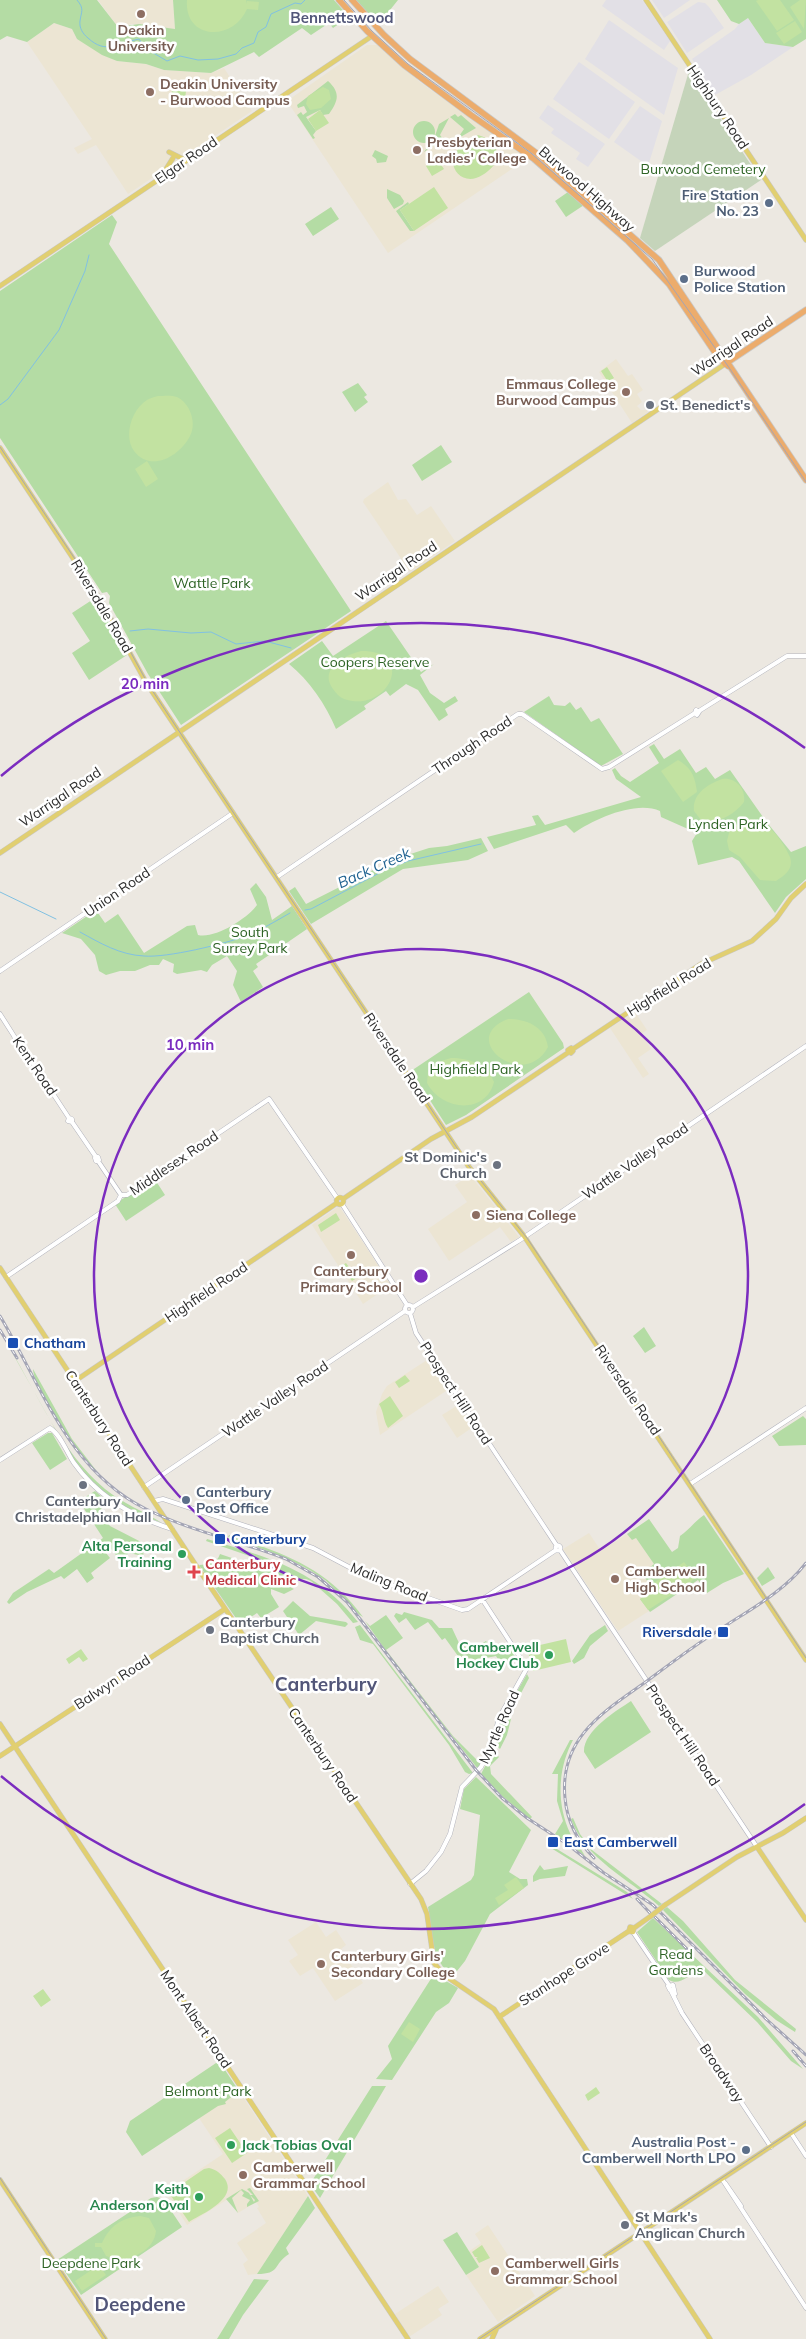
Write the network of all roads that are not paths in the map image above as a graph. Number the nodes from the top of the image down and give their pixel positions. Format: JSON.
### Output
{"nodes":[{"id":1,"x":339,"y":0,"type":"edge"},
{"id":2,"x":352,"y":0,"type":"edge"},
{"id":3,"x":646,"y":0,"type":"edge"},
{"id":4,"x":379,"y":29,"type":"junction"},
{"id":5,"x":367,"y":30,"type":"junction"},
{"id":6,"x":372,"y":36,"type":"junction"},
{"id":7,"x":362,"y":42,"type":"junction"},
{"id":8,"x":508,"y":131,"type":"junction"},
{"id":9,"x":514,"y":145,"type":"junction"},
{"id":10,"x":169,"y":152,"type":"dead end"},
{"id":11,"x":537,"y":157,"type":"junction"},
{"id":12,"x":173,"y":158,"type":"dead end"},
{"id":13,"x":185,"y":160,"type":"junction"},
{"id":14,"x":161,"y":177,"type":"junction"},
{"id":15,"x":610,"y":220,"type":"junction"},
{"id":16,"x":632,"y":235,"type":"junction"},
{"id":17,"x":806,"y":240,"type":"edge"},
{"id":18,"x":636,"y":248,"type":"junction"},
{"id":19,"x":655,"y":256,"type":"junction"},
{"id":20,"x":649,"y":261,"type":"junction"},
{"id":21,"x":0,"y":286,"type":"edge"},
{"id":22,"x":678,"y":292,"type":"junction"},
{"id":23,"x":806,"y":310,"type":"edge"},
{"id":24,"x":727,"y":365,"type":"junction"},
{"id":25,"x":0,"y":448,"type":"edge"},
{"id":26,"x":806,"y":480,"type":"edge"},
{"id":27,"x":806,"y":656,"type":"edge"},
{"id":28,"x":179,"y":732,"type":"junction"},
{"id":29,"x":233,"y":813,"type":"junction"},
{"id":30,"x":0,"y":853,"type":"edge"},
{"id":31,"x":276,"y":877,"type":"junction"},
{"id":32,"x":806,"y":884,"type":"edge"},
{"id":33,"x":0,"y":971,"type":"edge"},
{"id":34,"x":0,"y":1014,"type":"edge"},
{"id":35,"x":806,"y":1046,"type":"edge"},
{"id":36,"x":445,"y":1131,"type":"junction"},
{"id":37,"x":121,"y":1195,"type":"junction"},
{"id":38,"x":340,"y":1201,"type":"junction"},
{"id":39,"x":524,"y":1236,"type":"junction"},
{"id":40,"x":0,"y":1268,"type":"edge"},
{"id":41,"x":6,"y":1277,"type":"junction"},
{"id":42,"x":407,"y":1305,"type":"junction"},
{"id":43,"x":413,"y":1307,"type":"junction"},
{"id":44,"x":405,"y":1311,"type":"junction"},
{"id":45,"x":410,"y":1313,"type":"junction"},
{"id":46,"x":75,"y":1381,"type":"junction"},
{"id":47,"x":806,"y":1408,"type":"edge"},
{"id":48,"x":0,"y":1460,"type":"edge"},
{"id":49,"x":690,"y":1484,"type":"junction"},
{"id":50,"x":144,"y":1487,"type":"junction"},
{"id":51,"x":154,"y":1501,"type":"junction"},
{"id":52,"x":166,"y":1519,"type":"junction"},
{"id":53,"x":160,"y":1525,"type":"junction"},
{"id":54,"x":172,"y":1528,"type":"junction"},
{"id":55,"x":558,"y":1549,"type":"junction"},
{"id":56,"x":482,"y":1599,"type":"junction"},
{"id":57,"x":225,"y":1609,"type":"junction"},
{"id":58,"x":806,"y":1660,"type":"edge"},
{"id":59,"x":0,"y":1724,"type":"edge"},
{"id":60,"x":15,"y":1746,"type":"junction"},
{"id":61,"x":0,"y":1756,"type":"edge"},
{"id":62,"x":806,"y":1818,"type":"edge"},
{"id":63,"x":757,"y":1847,"type":"junction"},
{"id":64,"x":410,"y":1884,"type":"junction"},
{"id":65,"x":806,"y":1920,"type":"edge"},
{"id":66,"x":632,"y":1930,"type":"junction"},
{"id":67,"x":499,"y":2017,"type":"junction"},
{"id":68,"x":806,"y":2123,"type":"edge"},
{"id":69,"x":791,"y":2133,"type":"junction"},
{"id":70,"x":771,"y":2147,"type":"junction"},
{"id":71,"x":806,"y":2156,"type":"edge"},
{"id":72,"x":722,"y":2179,"type":"junction"},
{"id":73,"x":0,"y":2180,"type":"edge"},
{"id":74,"x":641,"y":2233,"type":"junction"},
{"id":75,"x":806,"y":2304,"type":"edge"},
{"id":76,"x":806,"y":2308,"type":"edge"},
{"id":77,"x":496,"y":2328,"type":"junction"},
{"id":78,"x":485,"y":2337,"type":"edge"},
{"id":79,"x":105,"y":2339,"type":"edge"},
{"id":80,"x":408,"y":2339,"type":"edge"},
{"id":81,"x":492,"y":2339,"type":"edge"},
{"id":82,"x":710,"y":2339,"type":"edge"}],
"edges":[{"from":1,"to":5,"type":"highway","name":"Burwood Highway"},
{"from":2,"to":4,"type":"highway","name":"Burwood Highway"},
{"from":3,"to":17,"type":"main road","name":"Highbury Road"},
{"from":4,"to":6,"type":"highway"},
{"from":4,"to":8,"type":"highway","name":"Burwood Highway"},
{"from":5,"to":6,"type":"highway","name":"Burwood Highway"},
{"from":5,"to":7,"type":"main road"},
{"from":6,"to":7,"type":"main road","name":"Elgar Road"},
{"from":6,"to":9,"type":"highway","name":"Burwood Highway"},
{"from":7,"to":13,"type":"main road","name":"Elgar Road"},
{"from":8,"to":9,"type":"highway"},
{"from":8,"to":11,"type":"highway","name":"Burwood Highway"},
{"from":9,"to":11,"type":"highway","name":"Burwood Highway"},
{"from":10,"to":13,"type":"main road"},
{"from":11,"to":15,"type":"highway","name":"Burwood Highway"},
{"from":12,"to":14,"type":"main road"},
{"from":13,"to":14,"type":"main road","name":"Elgar Road"},
{"from":14,"to":21,"type":"main road","name":"Elgar Road"},
{"from":15,"to":16,"type":"highway","name":"Burwood Highway"},
{"from":15,"to":18,"type":"highway","name":"Burwood Highway"},
{"from":16,"to":18,"type":"highway"},
{"from":16,"to":19,"type":"highway","name":"Burwood Highway"},
{"from":18,"to":20,"type":"highway","name":"Burwood Highway"},
{"from":19,"to":20,"type":"highway"},
{"from":19,"to":22,"type":"highway","name":"Burwood Highway"},
{"from":20,"to":22,"type":"highway","name":"Burwood Highway"},
{"from":22,"to":24,"type":"highway","name":"Burwood Highway"},
{"from":23,"to":24,"type":"highway","name":"Warrigal Road"},
{"from":24,"to":26,"type":"highway","name":"Burwood Highway"},
{"from":24,"to":28,"type":"main road","name":"Warrigal Road"},
{"from":25,"to":28,"type":"main road","name":"Riversdale Road"},
{"from":27,"to":31,"type":"street","name":"Through Road"},
{"from":28,"to":29,"type":"main road","name":"Riversdale Road"},
{"from":28,"to":30,"type":"main road","name":"Warrigal Road"},
{"from":29,"to":31,"type":"main road","name":"Riversdale Road"},
{"from":29,"to":33,"type":"street","name":"Union Road"},
{"from":31,"to":36,"type":"main road","name":"Riversdale Road"},
{"from":32,"to":36,"type":"main road","name":"Highfield Road"},
{"from":34,"to":37,"type":"street","name":"Kent Road"},
{"from":35,"to":39,"type":"street","name":"Wattle Valley Road"},
{"from":36,"to":38,"type":"main road","name":"Highfield Road"},
{"from":36,"to":39,"type":"main road","name":"Riversdale Road"},
{"from":37,"to":38,"type":"street","name":"Middlesex Road"},
{"from":37,"to":41,"type":"street","name":"Middlesex Road"},
{"from":38,"to":42,"type":"street"},
{"from":38,"to":46,"type":"main road","name":"Highfield Road"},
{"from":39,"to":43,"type":"street","name":"Wattle Valley Road"},
{"from":39,"to":49,"type":"main road","name":"Riversdale Road"},
{"from":40,"to":41,"type":"main road","name":"Canterbury Road"},
{"from":41,"to":46,"type":"main road","name":"Canterbury Road"},
{"from":42,"to":43,"type":"street"},
{"from":42,"to":44,"type":"street"},
{"from":43,"to":45,"type":"street"},
{"from":44,"to":45,"type":"street"},
{"from":44,"to":50,"type":"street","name":"Wattle Valley Road"},
{"from":45,"to":55,"type":"street","name":"Prospect Hill Road"},
{"from":46,"to":50,"type":"main road","name":"Canterbury Road"},
{"from":47,"to":49,"type":"street"},
{"from":48,"to":53,"type":"street"},
{"from":49,"to":58,"type":"main road","name":"Riversdale Road"},
{"from":50,"to":51,"type":"main road","name":"Canterbury Road"},
{"from":51,"to":52,"type":"main road","name":"Canterbury Road"},
{"from":51,"to":56,"type":"street","name":"Maling Road"},
{"from":52,"to":53,"type":"street"},
{"from":52,"to":54,"type":"main road","name":"Canterbury Road"},
{"from":53,"to":54,"type":"street"},
{"from":54,"to":57,"type":"main road","name":"Canterbury Road"},
{"from":55,"to":56,"type":"street","name":"Maling Road"},
{"from":55,"to":63,"type":"street","name":"Prospect Hill Road"},
{"from":56,"to":64,"type":"street","name":"Myrtle Road"},
{"from":57,"to":60,"type":"main road","name":"Balwyn Road"},
{"from":57,"to":64,"type":"main road","name":"Canterbury Road"},
{"from":59,"to":60,"type":"main road","name":"Mont Albert Road"},
{"from":60,"to":61,"type":"main road","name":"Balwyn Road"},
{"from":60,"to":80,"type":"main road","name":"Mont Albert Road"},
{"from":62,"to":63,"type":"main road","name":"Stanhope Grove"},
{"from":63,"to":65,"type":"main road","name":"Prospect Hill Road"},
{"from":63,"to":66,"type":"main road","name":"Stanhope Grove","bridge":true},
{"from":64,"to":67,"type":"main road","name":"Canterbury Road"},
{"from":66,"to":67,"type":"main road","name":"Stanhope Grove"},
{"from":66,"to":70,"type":"street","name":"Broadway"},
{"from":67,"to":74,"type":"main road","name":"Canterbury Road"},
{"from":68,"to":69,"type":"main road"},
{"from":69,"to":70,"type":"main road"},
{"from":69,"to":71,"type":"street"},
{"from":70,"to":72,"type":"main road"},
{"from":72,"to":74,"type":"main road"},
{"from":72,"to":75,"type":"street"},
{"from":72,"to":76,"type":"street"},
{"from":73,"to":79,"type":"main road"},
{"from":74,"to":77,"type":"main road"},
{"from":74,"to":82,"type":"main road","name":"Canterbury Road"},
{"from":77,"to":78,"type":"main road"},
{"from":77,"to":81,"type":"main road"},
{"from":78,"to":81,"type":"main road"}]}
